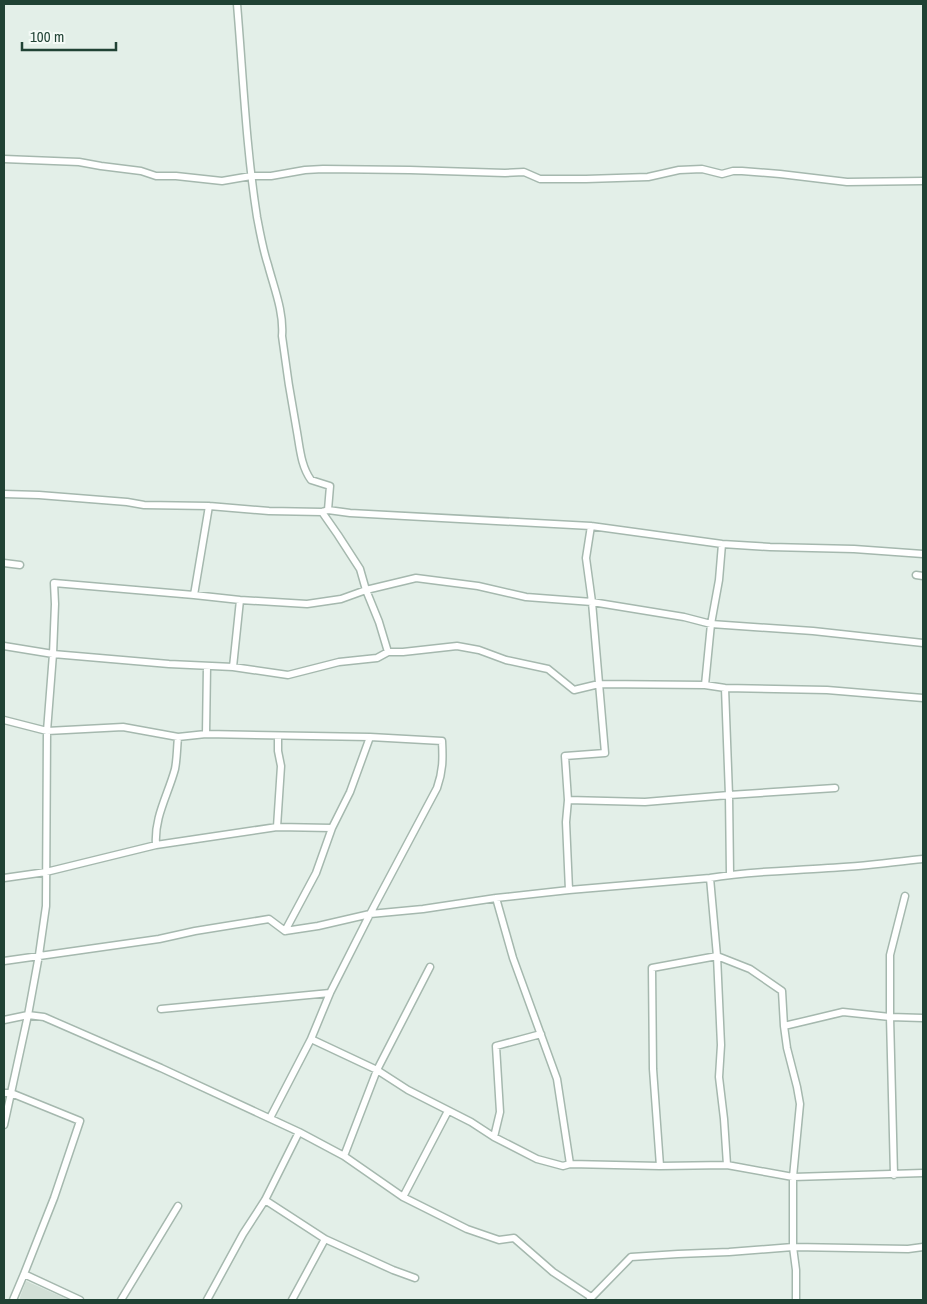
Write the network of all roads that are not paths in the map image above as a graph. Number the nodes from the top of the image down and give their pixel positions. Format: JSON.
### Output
{"nodes":[{"id":1,"x":237,"y":4,"type":"edge"},
{"id":2,"x":4,"y":158,"type":"edge"},
{"id":3,"x":251,"y":176,"type":"junction"},
{"id":4,"x":923,"y":181,"type":"edge"},
{"id":5,"x":4,"y":494,"type":"edge"},
{"id":6,"x":209,"y":506,"type":"junction"},
{"id":7,"x":325,"y":511,"type":"junction"},
{"id":8,"x":591,"y":526,"type":"junction"},
{"id":9,"x":722,"y":544,"type":"junction"},
{"id":10,"x":923,"y":554,"type":"edge"},
{"id":11,"x":4,"y":564,"type":"edge"},
{"id":12,"x":20,"y":565,"type":"dead end"},
{"id":13,"x":366,"y":590,"type":"junction"},
{"id":14,"x":194,"y":595,"type":"junction"},
{"id":15,"x":240,"y":600,"type":"junction"},
{"id":16,"x":592,"y":602,"type":"junction"},
{"id":17,"x":711,"y":624,"type":"junction"},
{"id":18,"x":923,"y":643,"type":"edge"},
{"id":19,"x":4,"y":646,"type":"edge"},
{"id":20,"x":388,"y":652,"type":"junction"},
{"id":21,"x":53,"y":654,"type":"junction"},
{"id":22,"x":207,"y":666,"type":"junction"},
{"id":23,"x":233,"y":667,"type":"junction"},
{"id":24,"x":599,"y":684,"type":"junction"},
{"id":25,"x":705,"y":685,"type":"junction"},
{"id":26,"x":725,"y":688,"type":"junction"},
{"id":27,"x":923,"y":698,"type":"edge"},
{"id":28,"x":4,"y":720,"type":"edge"},
{"id":29,"x":47,"y":731,"type":"junction"},
{"id":30,"x":206,"y":734,"type":"junction"},
{"id":31,"x":278,"y":736,"type":"junction"},
{"id":32,"x":178,"y":737,"type":"junction"},
{"id":33,"x":370,"y":737,"type":"junction"},
{"id":34,"x":835,"y":788,"type":"dead end"},
{"id":35,"x":729,"y":795,"type":"junction"},
{"id":36,"x":568,"y":800,"type":"junction"},
{"id":37,"x":277,"y":827,"type":"junction"},
{"id":38,"x":332,"y":828,"type":"junction"},
{"id":39,"x":156,"y":845,"type":"junction"},
{"id":40,"x":923,"y":860,"type":"edge"},
{"id":41,"x":46,"y":872,"type":"junction"},
{"id":42,"x":730,"y":874,"type":"junction"},
{"id":43,"x":4,"y":878,"type":"edge"},
{"id":44,"x":710,"y":878,"type":"junction"},
{"id":45,"x":569,"y":890,"type":"junction"},
{"id":46,"x":905,"y":896,"type":"dead end"},
{"id":47,"x":496,"y":898,"type":"junction"},
{"id":48,"x":370,"y":914,"type":"junction"},
{"id":49,"x":284,"y":931,"type":"junction"},
{"id":50,"x":39,"y":955,"type":"junction"},
{"id":51,"x":717,"y":956,"type":"junction"},
{"id":52,"x":4,"y":961,"type":"edge"},
{"id":53,"x":430,"y":966,"type":"dead end"},
{"id":54,"x":330,"y":993,"type":"junction"},
{"id":55,"x":162,"y":1009,"type":"dead end"},
{"id":56,"x":28,"y":1015,"type":"junction"},
{"id":57,"x":890,"y":1018,"type":"junction"},
{"id":58,"x":923,"y":1018,"type":"edge"},
{"id":59,"x":4,"y":1020,"type":"edge"},
{"id":60,"x":784,"y":1026,"type":"junction"},
{"id":61,"x":541,"y":1034,"type":"junction"},
{"id":62,"x":312,"y":1039,"type":"junction"},
{"id":63,"x":377,"y":1070,"type":"junction"},
{"id":64,"x":4,"y":1093,"type":"edge"},
{"id":65,"x":11,"y":1093,"type":"junction"},
{"id":66,"x":448,"y":1111,"type":"junction"},
{"id":67,"x":270,"y":1118,"type":"junction"},
{"id":68,"x":4,"y":1125,"type":"edge"},
{"id":69,"x":299,"y":1132,"type":"junction"},
{"id":70,"x":494,"y":1137,"type":"junction"},
{"id":71,"x":344,"y":1156,"type":"junction"},
{"id":72,"x":570,"y":1164,"type":"junction"},
{"id":73,"x":727,"y":1165,"type":"junction"},
{"id":74,"x":660,"y":1166,"type":"junction"},
{"id":75,"x":923,"y":1174,"type":"edge"},
{"id":76,"x":894,"y":1175,"type":"junction"},
{"id":77,"x":793,"y":1177,"type":"junction"},
{"id":78,"x":403,"y":1197,"type":"junction"},
{"id":79,"x":265,"y":1200,"type":"junction"},
{"id":80,"x":178,"y":1206,"type":"dead end"},
{"id":81,"x":325,"y":1239,"type":"junction"},
{"id":82,"x":792,"y":1247,"type":"junction"},
{"id":83,"x":923,"y":1247,"type":"edge"},
{"id":84,"x":24,"y":1274,"type":"junction"},
{"id":85,"x":415,"y":1278,"type":"dead end"},
{"id":86,"x":590,"y":1299,"type":"edge"},
{"id":87,"x":14,"y":1300,"type":"edge"},
{"id":88,"x":80,"y":1300,"type":"edge"},
{"id":89,"x":121,"y":1300,"type":"edge"},
{"id":90,"x":207,"y":1300,"type":"edge"},
{"id":91,"x":292,"y":1300,"type":"edge"},
{"id":92,"x":796,"y":1300,"type":"edge"}],
"edges":[{"from":1,"to":3,"type":"street"},
{"from":2,"to":3,"type":"street"},
{"from":3,"to":4,"type":"street"},
{"from":3,"to":7,"type":"street"},
{"from":5,"to":6,"type":"street"},
{"from":6,"to":7,"type":"street"},
{"from":6,"to":14,"type":"street"},
{"from":7,"to":8,"type":"street"},
{"from":7,"to":13,"type":"street"},
{"from":8,"to":9,"type":"street"},
{"from":8,"to":16,"type":"street"},
{"from":9,"to":10,"type":"street"},
{"from":9,"to":17,"type":"street"},
{"from":11,"to":12,"type":"street"},
{"from":13,"to":15,"type":"street"},
{"from":13,"to":16,"type":"street"},
{"from":13,"to":20,"type":"street"},
{"from":14,"to":15,"type":"street"},
{"from":14,"to":21,"type":"street"},
{"from":15,"to":23,"type":"street"},
{"from":16,"to":17,"type":"street"},
{"from":16,"to":24,"type":"street"},
{"from":17,"to":18,"type":"street"},
{"from":17,"to":25,"type":"street"},
{"from":19,"to":21,"type":"street"},
{"from":20,"to":23,"type":"street"},
{"from":20,"to":24,"type":"street"},
{"from":21,"to":22,"type":"street"},
{"from":21,"to":29,"type":"street"},
{"from":22,"to":23,"type":"street"},
{"from":22,"to":30,"type":"street"},
{"from":24,"to":25,"type":"street"},
{"from":24,"to":36,"type":"street"},
{"from":25,"to":26,"type":"street"},
{"from":26,"to":27,"type":"street"},
{"from":26,"to":35,"type":"street"},
{"from":28,"to":29,"type":"street"},
{"from":29,"to":32,"type":"street"},
{"from":29,"to":41,"type":"street"},
{"from":30,"to":31,"type":"street"},
{"from":30,"to":32,"type":"street"},
{"from":31,"to":33,"type":"street"},
{"from":31,"to":37,"type":"street"},
{"from":32,"to":39,"type":"street"},
{"from":33,"to":38,"type":"street"},
{"from":33,"to":48,"type":"street"},
{"from":34,"to":35,"type":"street"},
{"from":35,"to":36,"type":"street"},
{"from":35,"to":42,"type":"street"},
{"from":36,"to":45,"type":"street"},
{"from":37,"to":38,"type":"street"},
{"from":37,"to":39,"type":"street"},
{"from":38,"to":49,"type":"street"},
{"from":39,"to":41,"type":"street"},
{"from":40,"to":42,"type":"street"},
{"from":41,"to":43,"type":"street"},
{"from":41,"to":50,"type":"street"},
{"from":42,"to":44,"type":"street"},
{"from":44,"to":45,"type":"street"},
{"from":44,"to":51,"type":"street"},
{"from":45,"to":47,"type":"street"},
{"from":46,"to":57,"type":"street"},
{"from":47,"to":48,"type":"street"},
{"from":47,"to":61,"type":"street"},
{"from":48,"to":49,"type":"street"},
{"from":48,"to":54,"type":"street"},
{"from":49,"to":50,"type":"street"},
{"from":50,"to":52,"type":"street"},
{"from":50,"to":56,"type":"street"},
{"from":51,"to":60,"type":"street"},
{"from":51,"to":73,"type":"street"},
{"from":51,"to":74,"type":"street"},
{"from":53,"to":63,"type":"street"},
{"from":54,"to":55,"type":"street"},
{"from":54,"to":62,"type":"street"},
{"from":56,"to":59,"type":"street"},
{"from":56,"to":65,"type":"street"},
{"from":56,"to":67,"type":"street"},
{"from":57,"to":58,"type":"street"},
{"from":57,"to":60,"type":"street"},
{"from":57,"to":76,"type":"street"},
{"from":60,"to":77,"type":"street"},
{"from":61,"to":70,"type":"street"},
{"from":61,"to":72,"type":"street"},
{"from":62,"to":63,"type":"street"},
{"from":62,"to":67,"type":"street"},
{"from":63,"to":66,"type":"street"},
{"from":63,"to":71,"type":"street"},
{"from":64,"to":65,"type":"street"},
{"from":65,"to":68,"type":"street"},
{"from":65,"to":84,"type":"street"},
{"from":66,"to":70,"type":"street"},
{"from":66,"to":78,"type":"street"},
{"from":67,"to":69,"type":"street"},
{"from":69,"to":71,"type":"street"},
{"from":69,"to":79,"type":"street"},
{"from":70,"to":72,"type":"street"},
{"from":71,"to":78,"type":"street"},
{"from":72,"to":74,"type":"street"},
{"from":73,"to":74,"type":"street"},
{"from":73,"to":77,"type":"street"},
{"from":75,"to":76,"type":"street"},
{"from":76,"to":77,"type":"street"},
{"from":77,"to":82,"type":"street"},
{"from":78,"to":86,"type":"street"},
{"from":79,"to":81,"type":"street"},
{"from":79,"to":90,"type":"street"},
{"from":80,"to":89,"type":"street"},
{"from":81,"to":85,"type":"street"},
{"from":81,"to":91,"type":"street"},
{"from":82,"to":83,"type":"street"},
{"from":82,"to":86,"type":"street"},
{"from":82,"to":92,"type":"street"},
{"from":84,"to":87,"type":"street"},
{"from":84,"to":88,"type":"street"}]}
